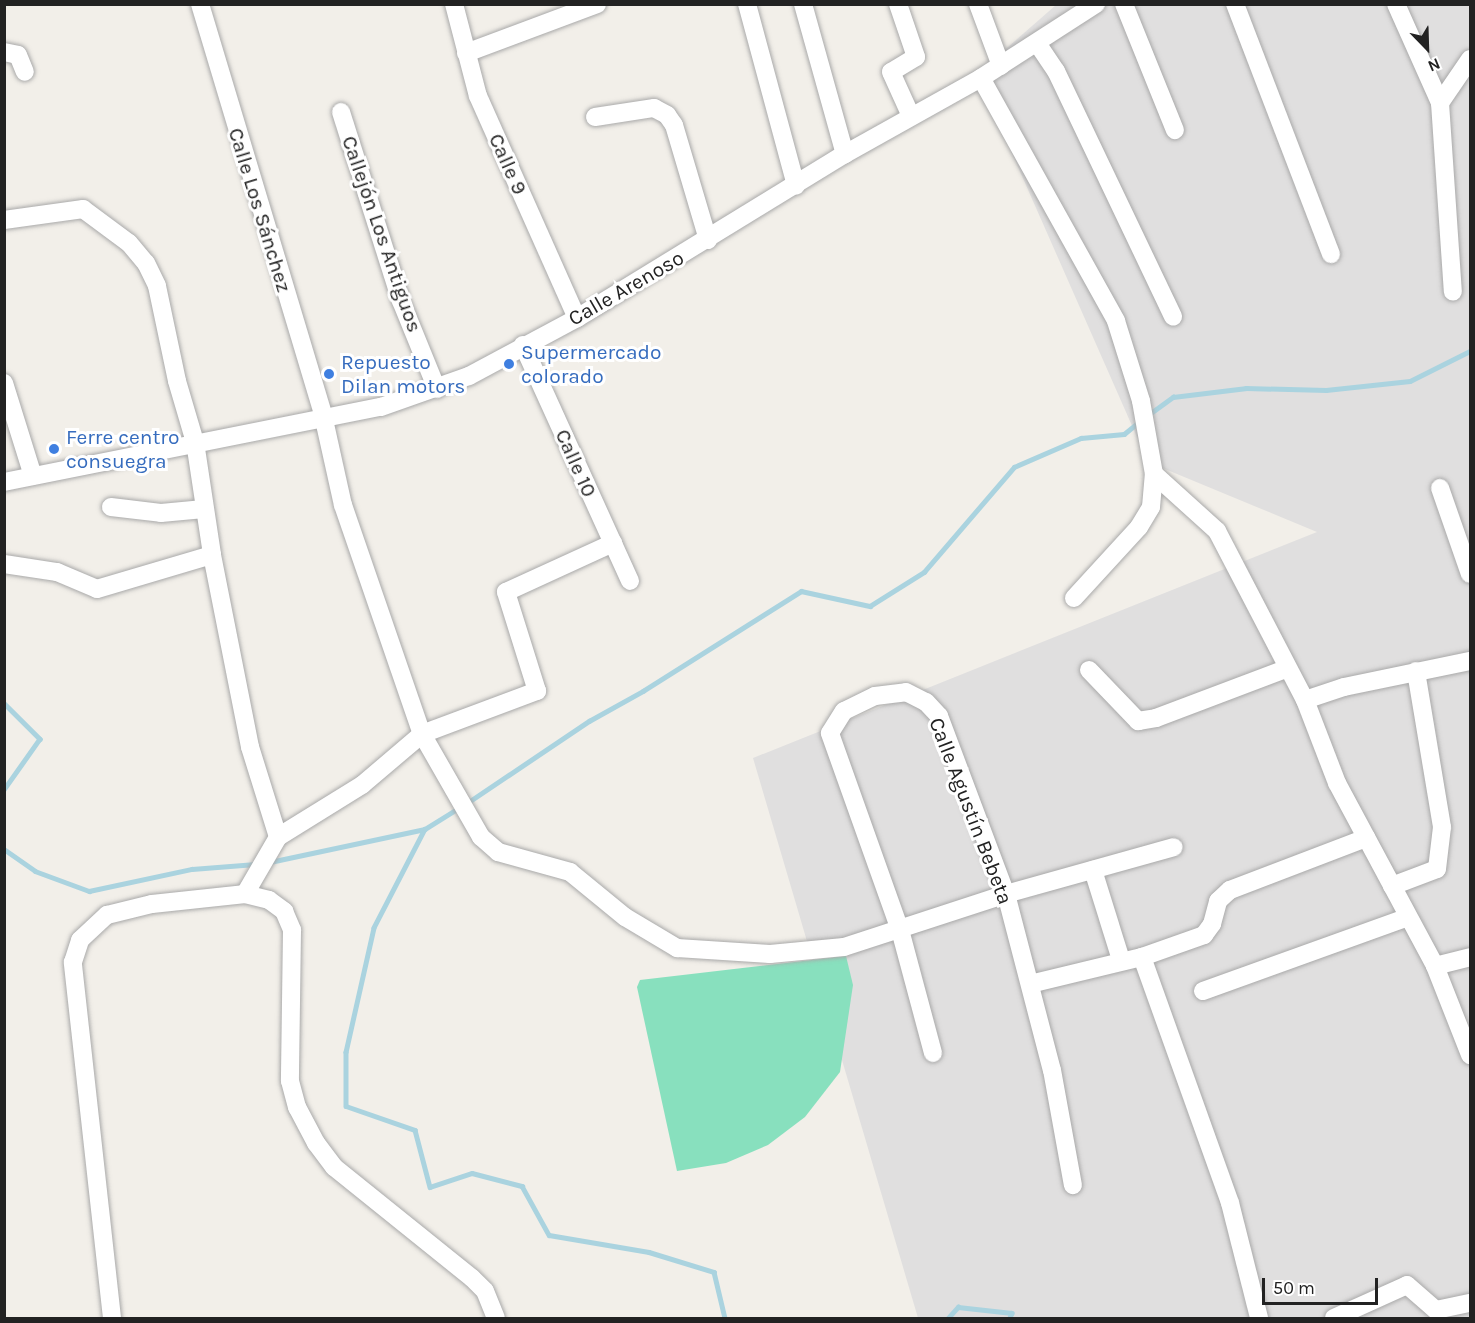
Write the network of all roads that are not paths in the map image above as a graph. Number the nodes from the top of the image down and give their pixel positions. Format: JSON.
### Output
{"nodes":[{"id":1,"x":200,"y":4,"type":"edge"},
{"id":2,"x":454,"y":4,"type":"edge"},
{"id":3,"x":597,"y":4,"type":"edge"},
{"id":4,"x":747,"y":4,"type":"edge"},
{"id":5,"x":803,"y":4,"type":"edge"},
{"id":6,"x":898,"y":4,"type":"edge"},
{"id":7,"x":978,"y":4,"type":"edge"},
{"id":8,"x":1096,"y":4,"type":"edge"},
{"id":9,"x":1124,"y":4,"type":"edge"},
{"id":10,"x":1235,"y":4,"type":"edge"},
{"id":11,"x":1396,"y":4,"type":"edge"},
{"id":12,"x":1037,"y":43,"type":"junction"},
{"id":13,"x":4,"y":52,"type":"edge"},
{"id":14,"x":466,"y":53,"type":"junction"},
{"id":15,"x":1470,"y":59,"type":"edge"},
{"id":16,"x":1001,"y":66,"type":"junction"},
{"id":17,"x":25,"y":72,"type":"dead end"},
{"id":18,"x":981,"y":78,"type":"junction"},
{"id":19,"x":1440,"y":103,"type":"junction"},
{"id":20,"x":341,"y":112,"type":"dead end"},
{"id":21,"x":912,"y":116,"type":"junction"},
{"id":22,"x":595,"y":117,"type":"dead end"},
{"id":23,"x":1175,"y":130,"type":"dead end"},
{"id":24,"x":845,"y":154,"type":"junction"},
{"id":25,"x":796,"y":186,"type":"junction"},
{"id":26,"x":4,"y":220,"type":"edge"},
{"id":27,"x":708,"y":240,"type":"junction"},
{"id":28,"x":1331,"y":254,"type":"dead end"},
{"id":29,"x":1453,"y":292,"type":"dead end"},
{"id":30,"x":1173,"y":316,"type":"dead end"},
{"id":31,"x":577,"y":318,"type":"junction"},
{"id":32,"x":523,"y":345,"type":"junction"},
{"id":33,"x":4,"y":383,"type":"edge"},
{"id":34,"x":437,"y":389,"type":"junction"},
{"id":35,"x":323,"y":415,"type":"junction"},
{"id":36,"x":195,"y":442,"type":"junction"},
{"id":37,"x":1154,"y":474,"type":"junction"},
{"id":38,"x":33,"y":476,"type":"junction"},
{"id":39,"x":4,"y":482,"type":"edge"},
{"id":40,"x":1440,"y":488,"type":"dead end"},
{"id":41,"x":111,"y":507,"type":"dead end"},
{"id":42,"x":204,"y":509,"type":"junction"},
{"id":43,"x":613,"y":543,"type":"junction"},
{"id":44,"x":212,"y":555,"type":"junction"},
{"id":45,"x":4,"y":564,"type":"edge"},
{"id":46,"x":1470,"y":574,"type":"edge"},
{"id":47,"x":630,"y":581,"type":"dead end"},
{"id":48,"x":1074,"y":598,"type":"dead end"},
{"id":49,"x":1470,"y":661,"type":"edge"},
{"id":50,"x":1288,"y":668,"type":"junction"},
{"id":51,"x":1089,"y":670,"type":"dead end"},
{"id":52,"x":1416,"y":671,"type":"junction"},
{"id":53,"x":1305,"y":700,"type":"junction"},
{"id":54,"x":422,"y":734,"type":"junction"},
{"id":55,"x":1366,"y":838,"type":"junction"},
{"id":56,"x":275,"y":841,"type":"junction"},
{"id":57,"x":1174,"y":847,"type":"dead end"},
{"id":58,"x":1093,"y":870,"type":"junction"},
{"id":59,"x":1392,"y":886,"type":"junction"},
{"id":60,"x":245,"y":894,"type":"junction"},
{"id":61,"x":1006,"y":894,"type":"junction"},
{"id":62,"x":1408,"y":917,"type":"junction"},
{"id":63,"x":900,"y":930,"type":"junction"},
{"id":64,"x":1142,"y":957,"type":"junction"},
{"id":65,"x":1470,"y":957,"type":"edge"},
{"id":66,"x":1121,"y":960,"type":"junction"},
{"id":67,"x":1435,"y":966,"type":"junction"},
{"id":68,"x":1029,"y":984,"type":"junction"},
{"id":69,"x":1203,"y":991,"type":"dead end"},
{"id":70,"x":933,"y":1053,"type":"dead end"},
{"id":71,"x":1470,"y":1054,"type":"edge"},
{"id":72,"x":1073,"y":1185,"type":"dead end"},
{"id":73,"x":1470,"y":1303,"type":"edge"},
{"id":74,"x":112,"y":1318,"type":"edge"},
{"id":75,"x":496,"y":1318,"type":"edge"},
{"id":76,"x":1259,"y":1318,"type":"edge"},
{"id":77,"x":1334,"y":1318,"type":"edge"}],
"edges":[{"from":1,"to":35,"type":"street","name":"Calle Los Sánchez"},
{"from":2,"to":14,"type":"street","name":"Calle 9"},
{"from":3,"to":14,"type":"street"},
{"from":4,"to":25,"type":"street"},
{"from":5,"to":24,"type":"street"},
{"from":6,"to":21,"type":"street"},
{"from":7,"to":16,"type":"street"},
{"from":8,"to":12,"type":"street","name":"Calle Arenoso"},
{"from":9,"to":23,"type":"street"},
{"from":10,"to":28,"type":"street"},
{"from":11,"to":19,"type":"street"},
{"from":12,"to":16,"type":"street","name":"Calle Arenoso"},
{"from":12,"to":30,"type":"street"},
{"from":13,"to":17,"type":"street"},
{"from":14,"to":31,"type":"street","name":"Calle 9"},
{"from":15,"to":19,"type":"street"},
{"from":16,"to":18,"type":"street","name":"Calle Arenoso"},
{"from":18,"to":21,"type":"street","name":"Calle Arenoso"},
{"from":18,"to":37,"type":"street"},
{"from":19,"to":29,"type":"street"},
{"from":20,"to":34,"type":"street","name":"Callejón Los Antiguos"},
{"from":21,"to":24,"type":"street","name":"Calle Arenoso"},
{"from":22,"to":27,"type":"street"},
{"from":24,"to":25,"type":"street","name":"Calle Arenoso"},
{"from":25,"to":27,"type":"street","name":"Calle Arenoso"},
{"from":26,"to":36,"type":"street"},
{"from":27,"to":31,"type":"street","name":"Calle Arenoso"},
{"from":31,"to":32,"type":"street","name":"Calle Arenoso"},
{"from":32,"to":34,"type":"street","name":"Calle Arenoso"},
{"from":32,"to":43,"type":"street","name":"Calle 10"},
{"from":33,"to":38,"type":"street"},
{"from":34,"to":35,"type":"street","name":"Calle Arenoso"},
{"from":35,"to":36,"type":"street","name":"Calle Arenoso"},
{"from":35,"to":54,"type":"street","name":"Calle Los Sánchez"},
{"from":36,"to":38,"type":"street","name":"Calle Arenoso"},
{"from":36,"to":42,"type":"street"},
{"from":37,"to":48,"type":"street"},
{"from":37,"to":50,"type":"street"},
{"from":38,"to":39,"type":"street","name":"Calle Arenoso"},
{"from":40,"to":46,"type":"street"},
{"from":41,"to":42,"type":"street"},
{"from":42,"to":44,"type":"street"},
{"from":43,"to":47,"type":"street","name":"Calle 10"},
{"from":43,"to":54,"type":"street"},
{"from":44,"to":45,"type":"street"},
{"from":44,"to":56,"type":"street"},
{"from":49,"to":52,"type":"street"},
{"from":50,"to":51,"type":"street"},
{"from":50,"to":53,"type":"street"},
{"from":52,"to":53,"type":"street"},
{"from":52,"to":59,"type":"street"},
{"from":53,"to":55,"type":"street"},
{"from":54,"to":56,"type":"street"},
{"from":54,"to":63,"type":"street","name":"Calle Los Sánchez"},
{"from":55,"to":59,"type":"street"},
{"from":55,"to":64,"type":"street"},
{"from":56,"to":60,"type":"street"},
{"from":57,"to":58,"type":"street"},
{"from":58,"to":61,"type":"street"},
{"from":58,"to":66,"type":"street"},
{"from":59,"to":62,"type":"street"},
{"from":60,"to":74,"type":"street"},
{"from":60,"to":75,"type":"street"},
{"from":61,"to":63,"type":"street"},
{"from":61,"to":63,"type":"street","name":"Calle Agustín Bebeta"},
{"from":61,"to":68,"type":"street","name":"Calle Agustín Bebeta"},
{"from":62,"to":67,"type":"street"},
{"from":62,"to":69,"type":"street"},
{"from":63,"to":70,"type":"street","name":"Calle Agustín Bebeta"},
{"from":64,"to":66,"type":"street"},
{"from":64,"to":76,"type":"street"},
{"from":65,"to":67,"type":"street"},
{"from":66,"to":68,"type":"street"},
{"from":67,"to":71,"type":"street"},
{"from":68,"to":72,"type":"street","name":"Calle Agustín Bebeta"},
{"from":73,"to":77,"type":"street"}]}
